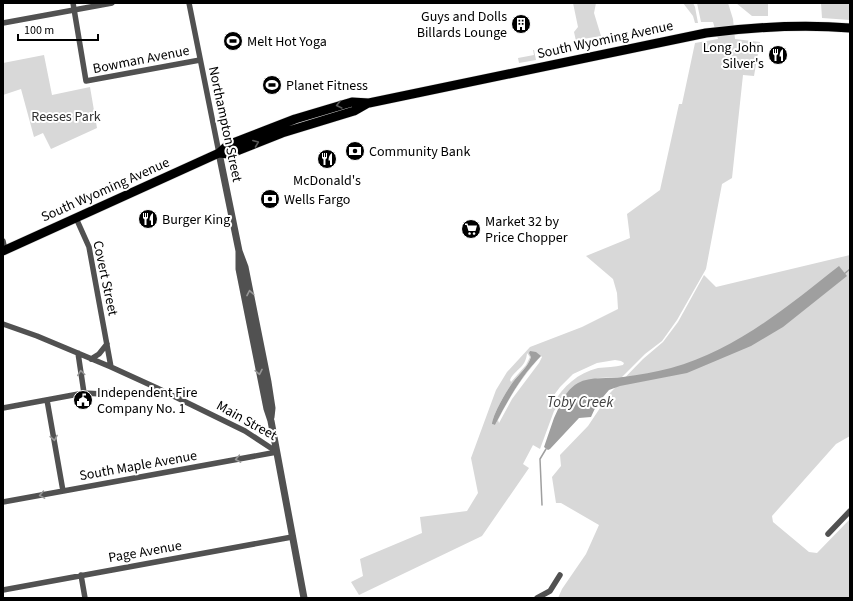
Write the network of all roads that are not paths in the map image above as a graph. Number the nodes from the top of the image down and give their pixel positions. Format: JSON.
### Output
{"nodes":[{"id":1,"x":73,"y":3,"type":"edge"},
{"id":2,"x":112,"y":3,"type":"edge"},
{"id":3,"x":189,"y":3,"type":"edge"},
{"id":4,"x":75,"y":10,"type":"junction"},
{"id":5,"x":3,"y":23,"type":"edge"},
{"id":6,"x":850,"y":28,"type":"edge"},
{"id":7,"x":200,"y":60,"type":"junction"},
{"id":8,"x":219,"y":153,"type":"junction"},
{"id":9,"x":76,"y":218,"type":"junction"},
{"id":10,"x":3,"y":241,"type":"edge"},
{"id":11,"x":4,"y":251,"type":"edge"},
{"id":12,"x":3,"y":324,"type":"edge"},
{"id":13,"x":107,"y":344,"type":"junction"},
{"id":14,"x":78,"y":353,"type":"junction"},
{"id":15,"x":91,"y":359,"type":"junction"},
{"id":16,"x":111,"y":367,"type":"junction"},
{"id":17,"x":114,"y":391,"type":"dead end"},
{"id":18,"x":84,"y":393,"type":"junction"},
{"id":19,"x":47,"y":400,"type":"junction"},
{"id":20,"x":3,"y":408,"type":"edge"},
{"id":21,"x":277,"y":452,"type":"junction"},
{"id":22,"x":63,"y":491,"type":"junction"},
{"id":23,"x":3,"y":502,"type":"edge"},
{"id":24,"x":850,"y":511,"type":"edge"},
{"id":25,"x":828,"y":534,"type":"dead end"},
{"id":26,"x":292,"y":536,"type":"junction"},
{"id":27,"x":81,"y":575,"type":"junction"},
{"id":28,"x":560,"y":575,"type":"dead end"},
{"id":29,"x":3,"y":590,"type":"edge"},
{"id":30,"x":85,"y":598,"type":"edge"},
{"id":31,"x":304,"y":598,"type":"edge"},
{"id":32,"x":537,"y":598,"type":"edge"}],
"edges":[{"from":1,"to":4,"type":"street"},
{"from":2,"to":4,"type":"street"},
{"from":3,"to":7,"type":"street","name":"Northampton Street"},
{"from":4,"to":5,"type":"street"},
{"from":4,"to":7,"type":"street","name":"Bowman Avenue"},
{"from":6,"to":8,"type":"main road","name":"South Wyoming Avenue"},
{"from":7,"to":8,"type":"street","name":"Northampton Street"},
{"from":8,"to":9,"type":"main road","name":"South Wyoming Avenue"},
{"from":8,"to":21,"type":"street","name":"Northampton Street"},
{"from":9,"to":11,"type":"main road","name":"South Wyoming Avenue"},
{"from":9,"to":13,"type":"street","name":"Covert Street"},
{"from":10,"to":11,"type":"street"},
{"from":12,"to":14,"type":"street","name":"Main Street"},
{"from":13,"to":15,"type":"street"},
{"from":13,"to":16,"type":"street","name":"Covert Street"},
{"from":14,"to":15,"type":"street","name":"Main Street"},
{"from":18,"to":14,"type":"street","one_way":true},
{"from":15,"to":16,"type":"street","name":"Main Street"},
{"from":16,"to":21,"type":"street","name":"Main Street"},
{"from":17,"to":18,"type":"street"},
{"from":18,"to":19,"type":"street"},
{"from":19,"to":20,"type":"street"},
{"from":19,"to":22,"type":"street","one_way":true},
{"from":21,"to":22,"type":"street","name":"South Maple Avenue","one_way":true},
{"from":21,"to":26,"type":"street","name":"Main Street"},
{"from":22,"to":23,"type":"street","name":"South Maple Avenue","one_way":true},
{"from":24,"to":25,"type":"street"},
{"from":26,"to":27,"type":"street","name":"Page Avenue"},
{"from":26,"to":31,"type":"street","name":"Main Street"},
{"from":27,"to":29,"type":"street","name":"Page Avenue"},
{"from":27,"to":30,"type":"street"},
{"from":28,"to":32,"type":"street"}]}
